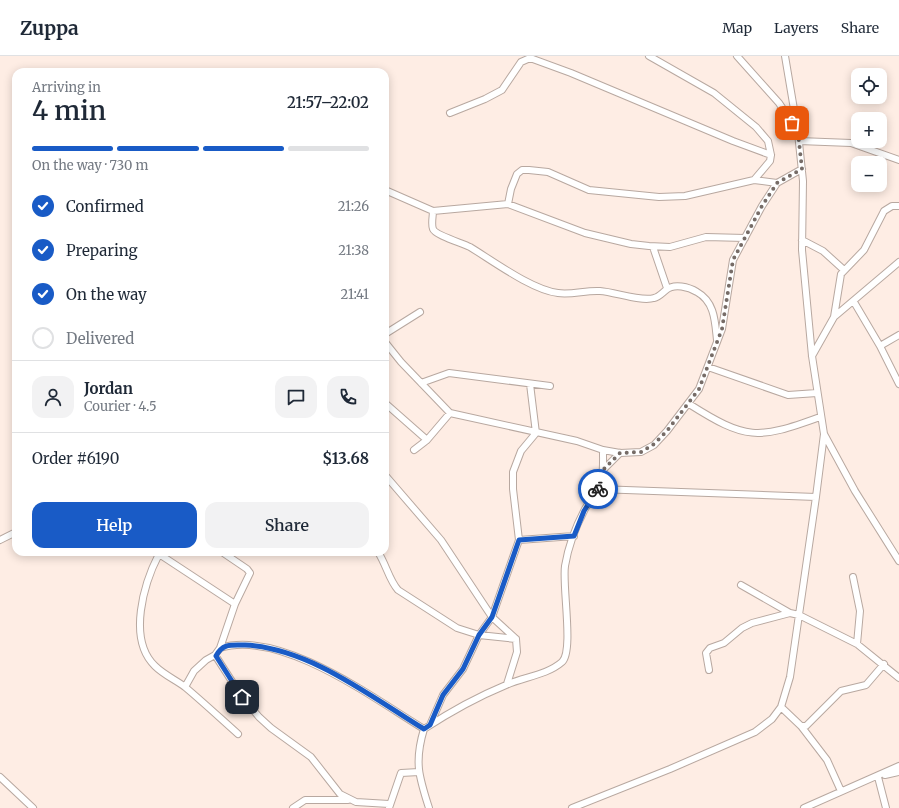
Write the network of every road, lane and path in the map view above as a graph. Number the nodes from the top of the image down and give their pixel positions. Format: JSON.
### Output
{"nodes":[{"id":1,"x":649,"y":56,"type":"edge"},
{"id":2,"x":737,"y":56,"type":"edge"},
{"id":3,"x":785,"y":56,"type":"edge"},
{"id":4,"x":532,"y":57,"type":"edge"},
{"id":5,"x":520,"y":59,"type":"edge"},
{"id":6,"x":450,"y":113,"type":"dead end"},
{"id":7,"x":798,"y":133,"type":"junction"},
{"id":8,"x":799,"y":141,"type":"junction"},
{"id":9,"x":771,"y":155,"type":"junction"},
{"id":10,"x":899,"y":160,"type":"edge"},
{"id":11,"x":802,"y":169,"type":"junction"},
{"id":12,"x":754,"y":180,"type":"junction"},
{"id":13,"x":777,"y":183,"type":"junction"},
{"id":14,"x":389,"y":192,"type":"edge"},
{"id":15,"x":508,"y":204,"type":"junction"},
{"id":16,"x":899,"y":206,"type":"edge"},
{"id":17,"x":433,"y":211,"type":"junction"},
{"id":18,"x":745,"y":238,"type":"junction"},
{"id":19,"x":802,"y":240,"type":"junction"},
{"id":20,"x":653,"y":247,"type":"junction"},
{"id":21,"x":899,"y":262,"type":"edge"},
{"id":22,"x":844,"y":270,"type":"junction"},
{"id":23,"x":667,"y":288,"type":"junction"},
{"id":24,"x":854,"y":302,"type":"junction"},
{"id":25,"x":420,"y":312,"type":"dead end"},
{"id":26,"x":834,"y":316,"type":"junction"},
{"id":27,"x":389,"y":331,"type":"edge"},
{"id":28,"x":899,"y":335,"type":"edge"},
{"id":29,"x":717,"y":341,"type":"junction"},
{"id":30,"x":880,"y":346,"type":"junction"},
{"id":31,"x":389,"y":347,"type":"edge"},
{"id":32,"x":812,"y":356,"type":"junction"},
{"id":33,"x":708,"y":367,"type":"junction"},
{"id":34,"x":897,"y":375,"type":"edge"},
{"id":35,"x":421,"y":383,"type":"junction"},
{"id":36,"x":530,"y":384,"type":"junction"},
{"id":37,"x":899,"y":384,"type":"edge"},
{"id":38,"x":550,"y":386,"type":"dead end"},
{"id":39,"x":817,"y":393,"type":"junction"},
{"id":40,"x":689,"y":404,"type":"junction"},
{"id":41,"x":389,"y":407,"type":"edge"},
{"id":42,"x":450,"y":413,"type":"junction"},
{"id":43,"x":820,"y":417,"type":"junction"},
{"id":44,"x":536,"y":433,"type":"junction"},
{"id":45,"x":824,"y":434,"type":"junction"},
{"id":46,"x":427,"y":440,"type":"junction"},
{"id":47,"x":414,"y":450,"type":"dead end"},
{"id":48,"x":603,"y":450,"type":"junction"},
{"id":49,"x":620,"y":453,"type":"junction"},
{"id":50,"x":603,"y":470,"type":"junction"},
{"id":51,"x":389,"y":480,"type":"edge"},
{"id":52,"x":598,"y":489,"type":"junction"},
{"id":53,"x":816,"y":497,"type":"junction"},
{"id":54,"x":12,"y":534,"type":"edge"},
{"id":55,"x":574,"y":536,"type":"junction"},
{"id":56,"x":0,"y":540,"type":"edge"},
{"id":57,"x":519,"y":540,"type":"junction"},
{"id":58,"x":157,"y":556,"type":"edge"},
{"id":59,"x":163,"y":556,"type":"edge"},
{"id":60,"x":228,"y":556,"type":"edge"},
{"id":61,"x":380,"y":556,"type":"edge"},
{"id":62,"x":899,"y":561,"type":"edge"},
{"id":63,"x":853,"y":577,"type":"dead end"},
{"id":64,"x":741,"y":585,"type":"dead end"},
{"id":65,"x":235,"y":604,"type":"junction"},
{"id":66,"x":790,"y":613,"type":"junction"},
{"id":67,"x":799,"y":615,"type":"junction"},
{"id":68,"x":492,"y":617,"type":"junction"},
{"id":69,"x":479,"y":635,"type":"junction"},
{"id":70,"x":516,"y":639,"type":"junction"},
{"id":71,"x":857,"y":644,"type":"junction"},
{"id":72,"x":220,"y":648,"type":"junction"},
{"id":73,"x":216,"y":656,"type":"junction"},
{"id":74,"x":884,"y":664,"type":"junction"},
{"id":75,"x":708,"y":670,"type":"dead end"},
{"id":76,"x":899,"y":678,"type":"edge"},
{"id":77,"x":507,"y":684,"type":"junction"},
{"id":78,"x":185,"y":687,"type":"junction"},
{"id":79,"x":780,"y":707,"type":"junction"},
{"id":80,"x":430,"y":725,"type":"junction"},
{"id":81,"x":801,"y":726,"type":"junction"},
{"id":82,"x":424,"y":729,"type":"junction"},
{"id":83,"x":238,"y":734,"type":"dead end"},
{"id":84,"x":899,"y":766,"type":"edge"},
{"id":85,"x":419,"y":772,"type":"junction"},
{"id":86,"x":899,"y":772,"type":"edge"},
{"id":87,"x":0,"y":777,"type":"edge"},
{"id":88,"x":878,"y":777,"type":"junction"},
{"id":89,"x":868,"y":779,"type":"junction"},
{"id":90,"x":841,"y":791,"type":"junction"},
{"id":91,"x":350,"y":800,"type":"junction"},
{"id":92,"x":389,"y":806,"type":"edge"},
{"id":93,"x":33,"y":808,"type":"edge"},
{"id":94,"x":293,"y":808,"type":"edge"},
{"id":95,"x":429,"y":808,"type":"edge"},
{"id":96,"x":572,"y":808,"type":"edge"},
{"id":97,"x":804,"y":808,"type":"edge"},
{"id":98,"x":886,"y":808,"type":"edge"}],
"edges":[{"from":1,"to":9,"type":"street"},
{"from":2,"to":7,"type":"street"},
{"from":3,"to":7,"type":"street"},
{"from":4,"to":5,"type":"street"},
{"from":4,"to":9,"type":"street"},
{"from":5,"to":6,"type":"street"},
{"from":7,"to":8,"type":"street"},
{"from":8,"to":10,"type":"street"},
{"from":8,"to":11,"type":"street"},
{"from":9,"to":12,"type":"street"},
{"from":11,"to":13,"type":"street"},
{"from":11,"to":19,"type":"street"},
{"from":12,"to":13,"type":"street"},
{"from":12,"to":15,"type":"street"},
{"from":13,"to":18,"type":"street"},
{"from":14,"to":17,"type":"street"},
{"from":15,"to":17,"type":"street"},
{"from":15,"to":20,"type":"street"},
{"from":16,"to":22,"type":"street"},
{"from":17,"to":23,"type":"street"},
{"from":18,"to":20,"type":"street"},
{"from":18,"to":29,"type":"street"},
{"from":19,"to":22,"type":"street"},
{"from":19,"to":32,"type":"street"},
{"from":20,"to":23,"type":"street"},
{"from":21,"to":24,"type":"street"},
{"from":22,"to":26,"type":"street"},
{"from":23,"to":29,"type":"street"},
{"from":24,"to":26,"type":"street"},
{"from":24,"to":30,"type":"street"},
{"from":25,"to":27,"type":"street"},
{"from":26,"to":32,"type":"street"},
{"from":28,"to":30,"type":"street"},
{"from":29,"to":33,"type":"street"},
{"from":30,"to":34,"type":"street"},
{"from":31,"to":35,"type":"street"},
{"from":32,"to":39,"type":"street"},
{"from":33,"to":39,"type":"street"},
{"from":33,"to":40,"type":"street"},
{"from":34,"to":37,"type":"street"},
{"from":35,"to":36,"type":"street"},
{"from":35,"to":42,"type":"street"},
{"from":36,"to":38,"type":"street"},
{"from":36,"to":44,"type":"street"},
{"from":39,"to":43,"type":"street"},
{"from":40,"to":43,"type":"street"},
{"from":40,"to":49,"type":"street"},
{"from":41,"to":46,"type":"street"},
{"from":42,"to":44,"type":"street"},
{"from":42,"to":46,"type":"street"},
{"from":43,"to":45,"type":"street"},
{"from":44,"to":48,"type":"street"},
{"from":44,"to":57,"type":"street"},
{"from":45,"to":53,"type":"street"},
{"from":45,"to":62,"type":"street"},
{"from":46,"to":47,"type":"street"},
{"from":48,"to":49,"type":"street"},
{"from":48,"to":50,"type":"street"},
{"from":49,"to":50,"type":"street"},
{"from":50,"to":52,"type":"street"},
{"from":51,"to":68,"type":"street"},
{"from":52,"to":53,"type":"street"},
{"from":52,"to":55,"type":"street"},
{"from":53,"to":67,"type":"street"},
{"from":54,"to":56,"type":"street"},
{"from":55,"to":57,"type":"street"},
{"from":55,"to":77,"type":"street"},
{"from":57,"to":68,"type":"street"},
{"from":58,"to":78,"type":"street"},
{"from":59,"to":65,"type":"street"},
{"from":60,"to":65,"type":"street"},
{"from":61,"to":69,"type":"street"},
{"from":63,"to":71,"type":"street"},
{"from":64,"to":66,"type":"street"},
{"from":65,"to":72,"type":"street"},
{"from":66,"to":67,"type":"street"},
{"from":66,"to":75,"type":"street"},
{"from":67,"to":71,"type":"street"},
{"from":67,"to":79,"type":"street"},
{"from":68,"to":69,"type":"street"},
{"from":68,"to":70,"type":"street"},
{"from":69,"to":70,"type":"street"},
{"from":69,"to":80,"type":"street"},
{"from":70,"to":77,"type":"street"},
{"from":71,"to":74,"type":"street"},
{"from":72,"to":73,"type":"street"},
{"from":72,"to":82,"type":"street"},
{"from":73,"to":78,"type":"street"},
{"from":73,"to":91,"type":"street"},
{"from":74,"to":76,"type":"street"},
{"from":74,"to":81,"type":"street"},
{"from":77,"to":80,"type":"street"},
{"from":78,"to":83,"type":"street"},
{"from":79,"to":81,"type":"street"},
{"from":79,"to":96,"type":"street"},
{"from":80,"to":82,"type":"street"},
{"from":81,"to":90,"type":"street"},
{"from":82,"to":85,"type":"street"},
{"from":84,"to":89,"type":"street"},
{"from":85,"to":92,"type":"street"},
{"from":85,"to":95,"type":"street"},
{"from":86,"to":88,"type":"street"},
{"from":87,"to":93,"type":"street"},
{"from":88,"to":89,"type":"street"},
{"from":88,"to":98,"type":"street"},
{"from":89,"to":90,"type":"street"},
{"from":90,"to":97,"type":"street"},
{"from":91,"to":92,"type":"street"},
{"from":91,"to":94,"type":"street"}]}
